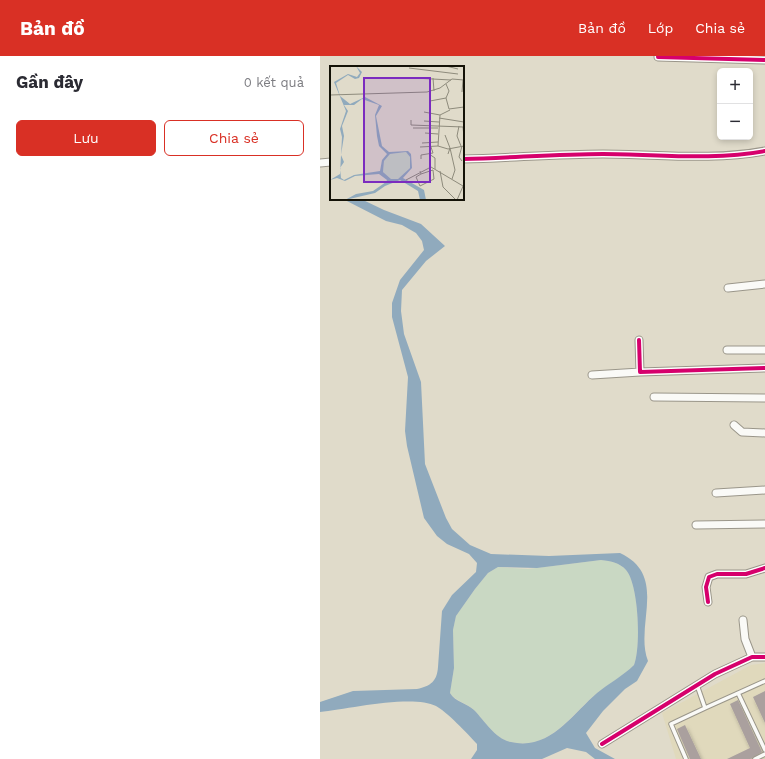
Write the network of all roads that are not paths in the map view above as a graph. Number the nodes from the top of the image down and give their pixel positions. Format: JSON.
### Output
{"nodes":[{"id":1,"x":658,"y":58,"type":"dead end"},
{"id":2,"x":765,"y":60,"type":"edge"},
{"id":3,"x":765,"y":151,"type":"edge"},
{"id":4,"x":464,"y":159,"type":"edge"},
{"id":5,"x":330,"y":162,"type":"edge"},
{"id":6,"x":320,"y":163,"type":"edge"},
{"id":7,"x":765,"y":284,"type":"edge"},
{"id":8,"x":728,"y":288,"type":"dead end"},
{"id":9,"x":639,"y":340,"type":"dead end"},
{"id":10,"x":727,"y":350,"type":"dead end"},
{"id":11,"x":765,"y":350,"type":"edge"},
{"id":12,"x":765,"y":368,"type":"edge"},
{"id":13,"x":640,"y":372,"type":"junction"},
{"id":14,"x":592,"y":375,"type":"dead end"},
{"id":15,"x":654,"y":398,"type":"dead end"},
{"id":16,"x":765,"y":398,"type":"edge"},
{"id":17,"x":734,"y":425,"type":"dead end"},
{"id":18,"x":765,"y":433,"type":"edge"},
{"id":19,"x":765,"y":490,"type":"edge"},
{"id":20,"x":716,"y":493,"type":"dead end"},
{"id":21,"x":765,"y":524,"type":"edge"},
{"id":22,"x":696,"y":526,"type":"dead end"},
{"id":23,"x":764,"y":570,"type":"edge"},
{"id":24,"x":708,"y":602,"type":"dead end"},
{"id":25,"x":743,"y":620,"type":"dead end"},
{"id":26,"x":752,"y":657,"type":"junction"},
{"id":27,"x":765,"y":657,"type":"edge"},
{"id":28,"x":765,"y":681,"type":"edge"},
{"id":29,"x":697,"y":685,"type":"junction"},
{"id":30,"x":738,"y":693,"type":"junction"},
{"id":31,"x":705,"y":708,"type":"junction"},
{"id":32,"x":602,"y":744,"type":"dead end"},
{"id":33,"x":765,"y":750,"type":"edge"},
{"id":34,"x":765,"y":754,"type":"edge"},
{"id":35,"x":686,"y":759,"type":"edge"},
{"id":36,"x":755,"y":759,"type":"edge"}],
"edges":[{"from":1,"to":2,"type":"street"},
{"from":3,"to":4,"type":"street"},
{"from":5,"to":6,"type":"street"},
{"from":7,"to":8,"type":"street"},
{"from":9,"to":13,"type":"street"},
{"from":10,"to":11,"type":"street"},
{"from":12,"to":13,"type":"street"},
{"from":13,"to":14,"type":"street"},
{"from":15,"to":16,"type":"street"},
{"from":17,"to":18,"type":"street"},
{"from":19,"to":20,"type":"street"},
{"from":21,"to":22,"type":"street"},
{"from":23,"to":24,"type":"street"},
{"from":25,"to":26,"type":"street"},
{"from":26,"to":27,"type":"street"},
{"from":26,"to":29,"type":"street"},
{"from":28,"to":30,"type":"lane"},
{"from":29,"to":31,"type":"lane"},
{"from":29,"to":32,"type":"street"},
{"from":30,"to":31,"type":"lane"},
{"from":30,"to":33,"type":"lane"},
{"from":31,"to":35,"type":"lane"},
{"from":34,"to":36,"type":"lane"}]}
